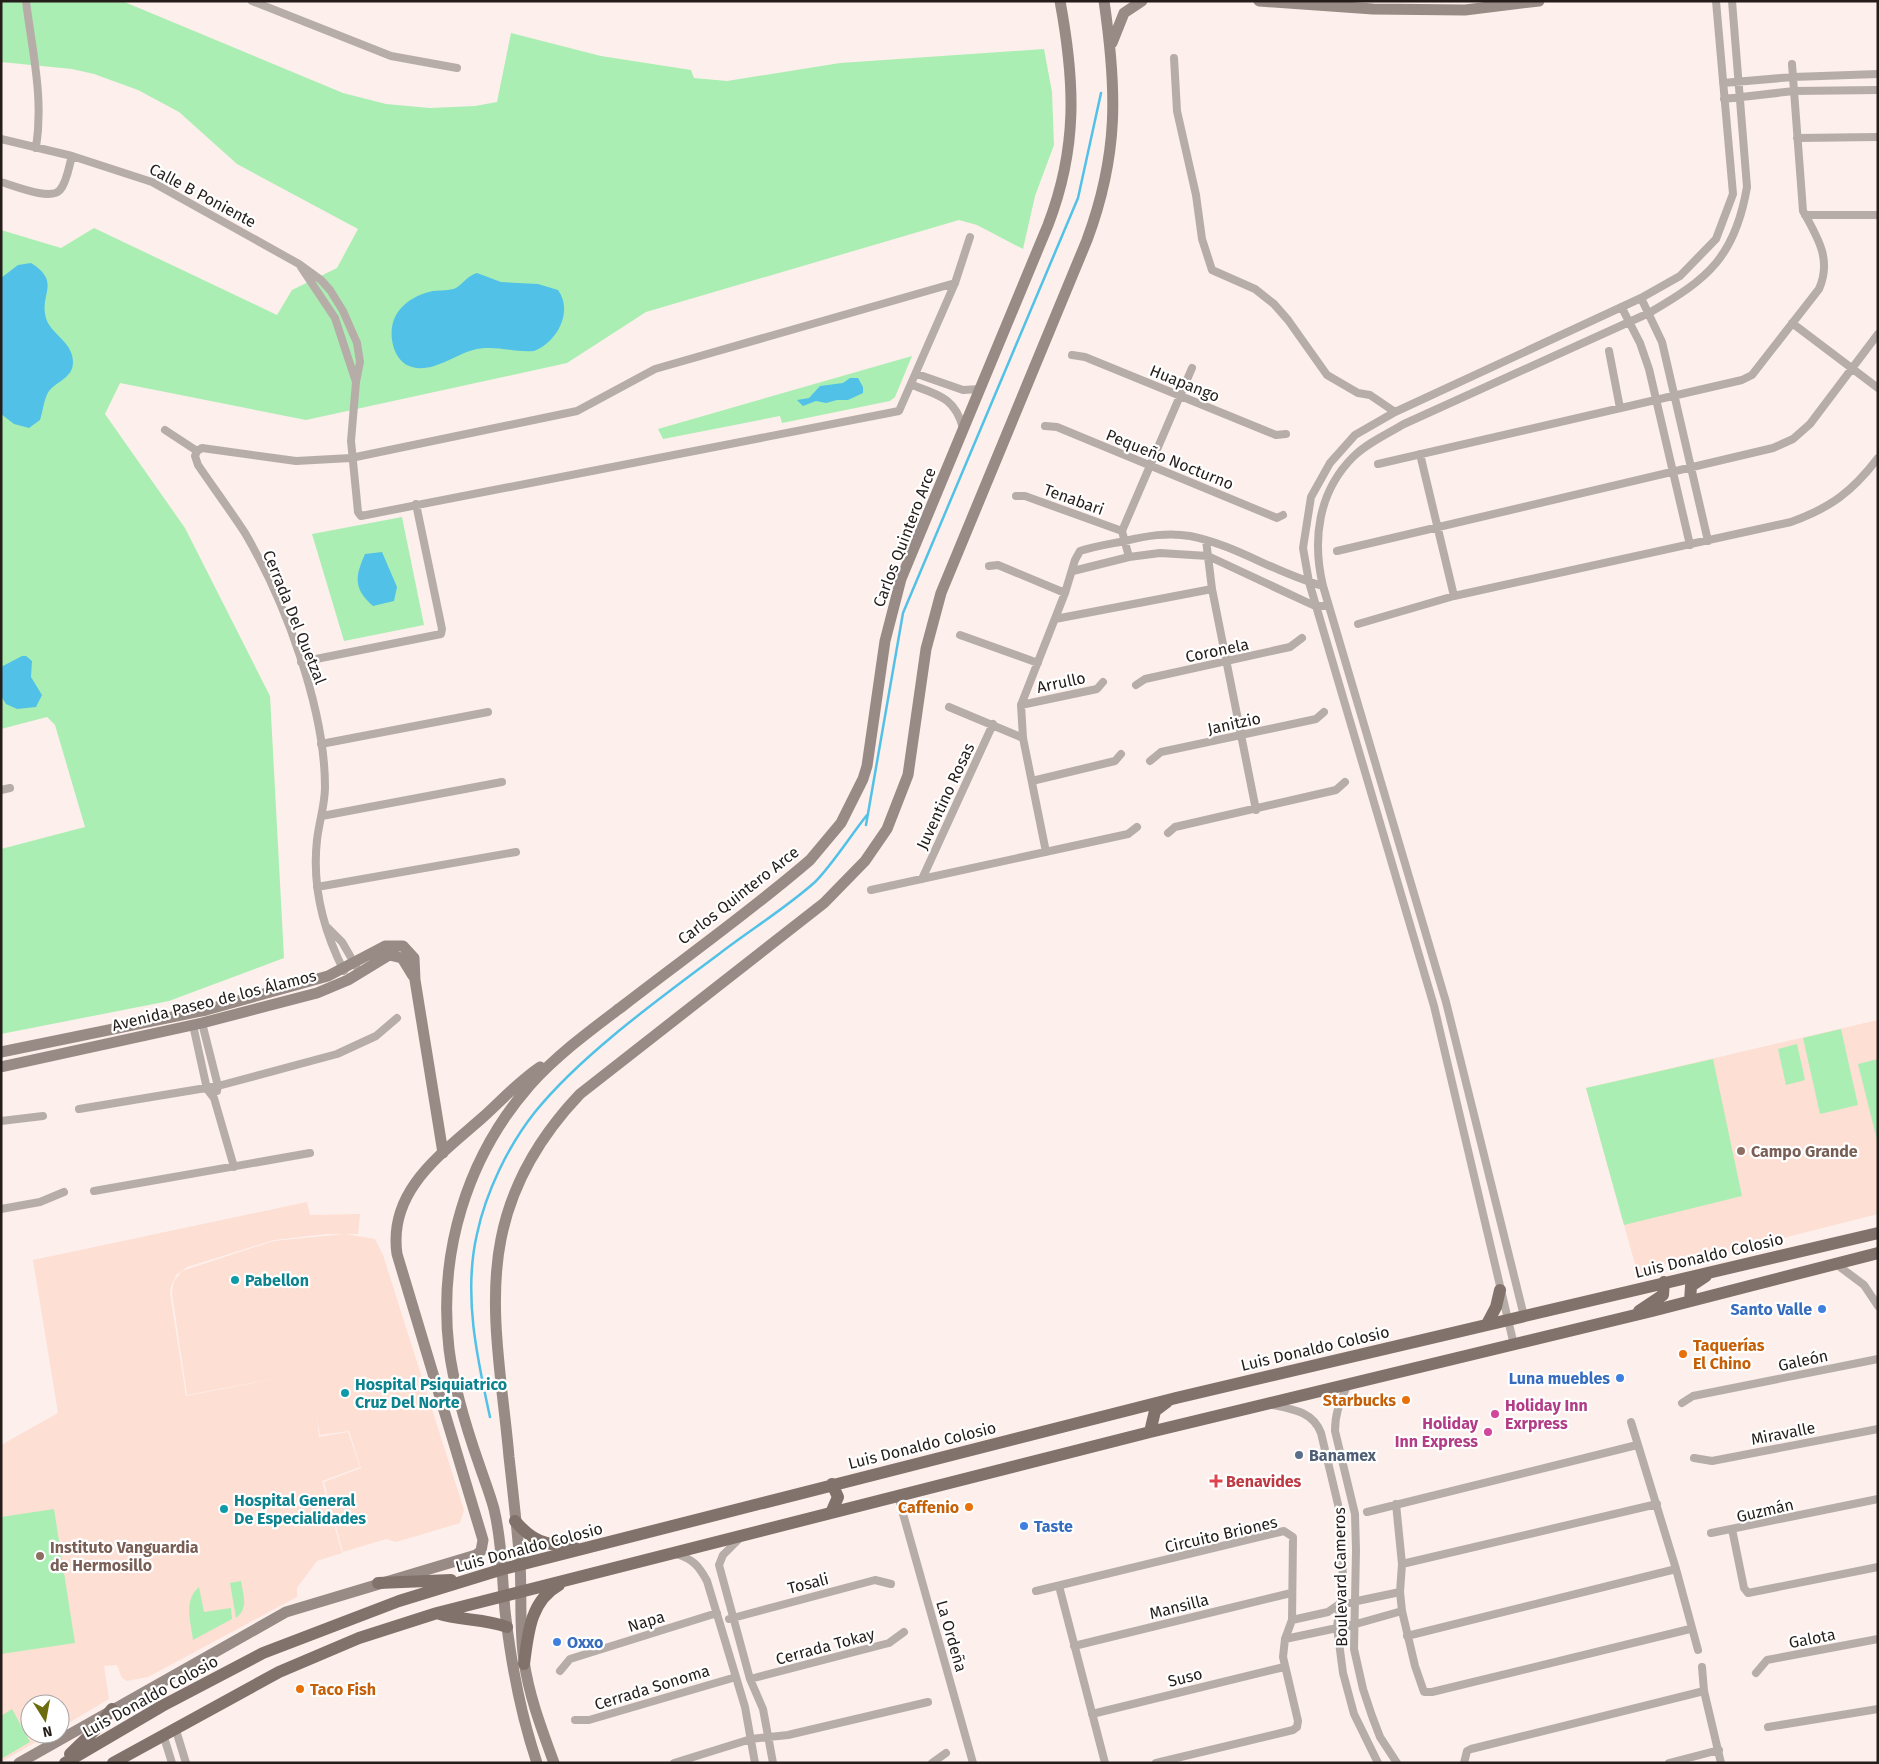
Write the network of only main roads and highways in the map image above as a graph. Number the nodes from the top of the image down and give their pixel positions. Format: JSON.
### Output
{"nodes":[{"id":1,"x":1060,"y":1,"type":"edge"},
{"id":2,"x":1104,"y":1,"type":"edge"},
{"id":3,"x":1142,"y":1,"type":"edge"},
{"id":4,"x":1259,"y":1,"type":"edge"},
{"id":5,"x":1538,"y":1,"type":"edge"},
{"id":6,"x":1111,"y":47,"type":"junction"},
{"id":7,"x":358,"y":968,"type":"junction"},
{"id":8,"x":345,"y":975,"type":"junction"},
{"id":9,"x":415,"y":980,"type":"junction"},
{"id":10,"x":225,"y":1004,"type":"junction"},
{"id":11,"x":228,"y":1016,"type":"junction"},
{"id":12,"x":163,"y":1019,"type":"junction"},
{"id":13,"x":164,"y":1031,"type":"junction"},
{"id":14,"x":571,"y":1046,"type":"junction"},
{"id":15,"x":1,"y":1052,"type":"edge"},
{"id":16,"x":1,"y":1067,"type":"edge"},
{"id":17,"x":488,"y":1112,"type":"junction"},
{"id":18,"x":496,"y":1132,"type":"junction"},
{"id":19,"x":443,"y":1153,"type":"junction"},
{"id":20,"x":1878,"y":1233,"type":"edge"},
{"id":21,"x":1878,"y":1253,"type":"edge"},
{"id":22,"x":1715,"y":1270,"type":"junction"},
{"id":23,"x":1664,"y":1282,"type":"junction"},
{"id":24,"x":1500,"y":1290,"type":"road end"},
{"id":25,"x":1690,"y":1302,"type":"junction"},
{"id":26,"x":1636,"y":1315,"type":"junction"},
{"id":27,"x":1487,"y":1324,"type":"junction"},
{"id":28,"x":1176,"y":1398,"type":"junction"},
{"id":29,"x":1150,"y":1432,"type":"junction"},
{"id":30,"x":456,"y":1446,"type":"junction"},
{"id":31,"x":479,"y":1465,"type":"junction"},
{"id":32,"x":832,"y":1484,"type":"junction"},
{"id":33,"x":832,"y":1513,"type":"junction"},
{"id":34,"x":515,"y":1521,"type":"junction"},
{"id":35,"x":583,"y":1549,"type":"junction"},
{"id":36,"x":520,"y":1564,"type":"junction"},
{"id":37,"x":503,"y":1569,"type":"junction"},
{"id":38,"x":573,"y":1578,"type":"junction"},
{"id":39,"x":473,"y":1579,"type":"junction"},
{"id":40,"x":378,"y":1583,"type":"junction"},
{"id":41,"x":520,"y":1592,"type":"junction"},
{"id":42,"x":504,"y":1595,"type":"junction"},
{"id":43,"x":437,"y":1613,"type":"junction"},
{"id":44,"x":507,"y":1627,"type":"junction"},
{"id":45,"x":524,"y":1664,"type":"junction"},
{"id":46,"x":112,"y":1709,"type":"junction"},
{"id":47,"x":19,"y":1763,"type":"edge"},
{"id":48,"x":63,"y":1763,"type":"edge"},
{"id":49,"x":113,"y":1763,"type":"edge"},
{"id":50,"x":537,"y":1763,"type":"edge"},
{"id":51,"x":554,"y":1763,"type":"edge"}],
"edges":[{"from":1,"to":14,"type":"main road","name":"Carlos Quintero Arce"},
{"from":2,"to":6,"type":"main road"},
{"from":3,"to":6,"type":"main road"},
{"from":4,"to":5,"type":"main road"},
{"from":6,"to":34,"type":"main road"},
{"from":7,"to":8,"type":"main road","name":"Avenida Paseo de los Álamos"},
{"from":7,"to":9,"type":"main road","name":"Avenida Paseo de los Álamos"},
{"from":7,"to":9,"type":"main road","name":"Avenida Paseo de los Álamos"},
{"from":8,"to":10,"type":"main road","name":"Avenida Paseo de los Álamos"},
{"from":8,"to":11,"type":"main road","name":"Avenida Paseo de los Álamos"},
{"from":9,"to":19,"type":"main road"},
{"from":10,"to":11,"type":"main road"},
{"from":10,"to":12,"type":"main road","name":"Avenida Paseo de los Álamos"},
{"from":11,"to":13,"type":"main road","name":"Avenida Paseo de los Álamos"},
{"from":12,"to":13,"type":"main road"},
{"from":12,"to":15,"type":"main road","name":"Avenida Paseo de los Álamos"},
{"from":13,"to":16,"type":"main road","name":"Avenida Paseo de los Álamos"},
{"from":14,"to":17,"type":"main road"},
{"from":14,"to":18,"type":"main road","name":"Carlos Quintero Arce"},
{"from":17,"to":18,"type":"main road"},
{"from":17,"to":19,"type":"main road"},
{"from":18,"to":31,"type":"main road","name":"Carlos Quintero Arce"},
{"from":19,"to":30,"type":"main road"},
{"from":20,"to":22,"type":"main road","name":"Luis Donaldo Colosio"},
{"from":21,"to":25,"type":"main road"},
{"from":22,"to":23,"type":"main road","name":"Luis Donaldo Colosio"},
{"from":22,"to":25,"type":"main road"},
{"from":23,"to":26,"type":"main road"},
{"from":23,"to":27,"type":"main road","name":"Luis Donaldo Colosio"},
{"from":24,"to":27,"type":"main road"},
{"from":25,"to":26,"type":"main road"},
{"from":26,"to":29,"type":"main road"},
{"from":27,"to":28,"type":"main road","name":"Luis Donaldo Colosio"},
{"from":28,"to":29,"type":"main road"},
{"from":28,"to":32,"type":"main road","name":"Luis Donaldo Colosio"},
{"from":29,"to":33,"type":"main road"},
{"from":30,"to":31,"type":"main road"},
{"from":30,"to":40,"type":"main road"},
{"from":31,"to":37,"type":"main road","name":"Carlos Quintero Arce"},
{"from":32,"to":33,"type":"main road"},
{"from":32,"to":35,"type":"main road","name":"Luis Donaldo Colosio"},
{"from":33,"to":38,"type":"main road"},
{"from":34,"to":35,"type":"main road"},
{"from":34,"to":36,"type":"main road"},
{"from":35,"to":36,"type":"main road","name":"Luis Donaldo Colosio"},
{"from":36,"to":37,"type":"main road","name":"Luis Donaldo Colosio"},
{"from":36,"to":41,"type":"main road"},
{"from":37,"to":39,"type":"main road","name":"Luis Donaldo Colosio"},
{"from":37,"to":42,"type":"main road","name":"Carlos Quintero Arce"},
{"from":38,"to":41,"type":"main road"},
{"from":38,"to":45,"type":"main road"},
{"from":39,"to":40,"type":"main road"},
{"from":39,"to":48,"type":"main road","name":"Luis Donaldo Colosio"},
{"from":40,"to":46,"type":"main road"},
{"from":41,"to":42,"type":"main road"},
{"from":41,"to":45,"type":"main road"},
{"from":42,"to":43,"type":"main road"},
{"from":42,"to":44,"type":"main road","name":"Carlos Quintero Arce"},
{"from":43,"to":44,"type":"main road"},
{"from":43,"to":49,"type":"main road"},
{"from":44,"to":50,"type":"main road","name":"Carlos Quintero Arce"},
{"from":45,"to":51,"type":"main road"},
{"from":46,"to":47,"type":"main road"},
{"from":46,"to":48,"type":"main road"}]}
